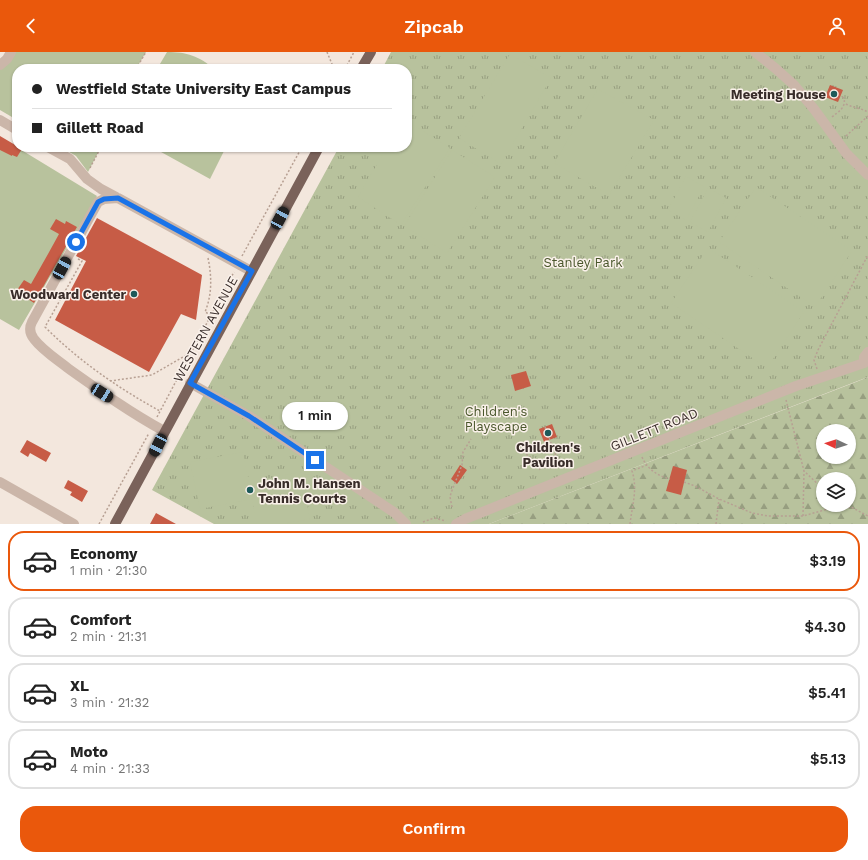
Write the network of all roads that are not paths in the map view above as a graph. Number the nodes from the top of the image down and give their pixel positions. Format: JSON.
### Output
{"nodes":[{"id":1,"x":12,"y":52,"type":"edge"},
{"id":2,"x":370,"y":52,"type":"edge"},
{"id":3,"x":755,"y":52,"type":"edge"},
{"id":4,"x":364,"y":64,"type":"edge"},
{"id":5,"x":0,"y":65,"type":"edge"},
{"id":6,"x":0,"y":120,"type":"edge"},
{"id":7,"x":12,"y":127,"type":"edge"},
{"id":8,"x":57,"y":152,"type":"edge"},
{"id":9,"x":316,"y":152,"type":"edge"},
{"id":10,"x":868,"y":175,"type":"edge"},
{"id":11,"x":118,"y":198,"type":"junction"},
{"id":12,"x":252,"y":271,"type":"junction"},
{"id":13,"x":868,"y":352,"type":"edge"},
{"id":14,"x":190,"y":383,"type":"junction"},
{"id":15,"x":164,"y":431,"type":"junction"},
{"id":16,"x":0,"y":482,"type":"edge"},
{"id":17,"x":451,"y":522,"type":"edge"},
{"id":18,"x":74,"y":524,"type":"edge"},
{"id":19,"x":115,"y":524,"type":"edge"},
{"id":20,"x":406,"y":524,"type":"edge"}],
"edges":[{"from":1,"to":5,"type":"street"},
{"from":2,"to":4,"type":"main road"},
{"from":3,"to":10,"type":"street"},
{"from":6,"to":7,"type":"street"},
{"from":8,"to":11,"type":"street"},
{"from":9,"to":12,"type":"main road","name":"WESTERN AVENUE"},
{"from":11,"to":12,"type":"street"},
{"from":11,"to":15,"type":"street"},
{"from":12,"to":14,"type":"main road","name":"WESTERN AVENUE"},
{"from":13,"to":17,"type":"street","name":"GILLETT ROAD"},
{"from":14,"to":15,"type":"main road","name":"WESTERN AVENUE"},
{"from":14,"to":20,"type":"street"},
{"from":15,"to":19,"type":"main road","name":"WESTERN AVENUE"},
{"from":16,"to":18,"type":"street"}]}
